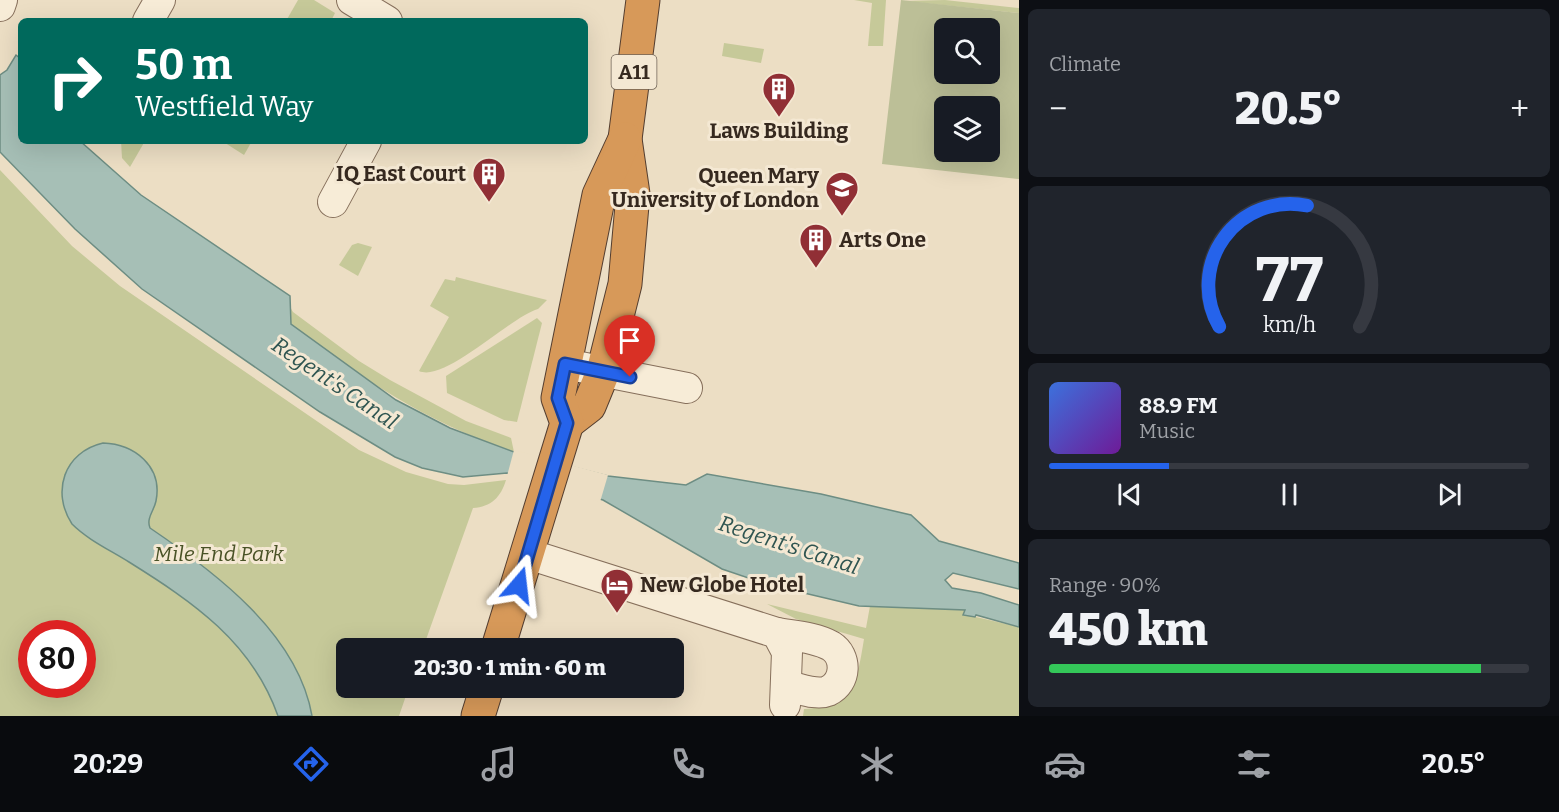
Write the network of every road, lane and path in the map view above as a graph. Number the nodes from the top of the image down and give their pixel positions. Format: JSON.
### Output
{"nodes":[{"id":1,"x":2,"y":0,"type":"edge"},
{"id":2,"x":160,"y":0,"type":"edge"},
{"id":3,"x":352,"y":0,"type":"edge"},
{"id":4,"x":643,"y":0,"type":"edge"},
{"id":5,"x":0,"y":6,"type":"edge"},
{"id":6,"x":150,"y":18,"type":"edge"},
{"id":7,"x":382,"y":18,"type":"edge"},
{"id":8,"x":625,"y":139,"type":"junction"},
{"id":9,"x":364,"y":144,"type":"edge"},
{"id":10,"x":333,"y":202,"type":"dead end"},
{"id":11,"x":565,"y":364,"type":"junction"},
{"id":12,"x":603,"y":372,"type":"junction"},
{"id":13,"x":687,"y":388,"type":"dead end"},
{"id":14,"x":567,"y":423,"type":"junction"},
{"id":15,"x":528,"y":554,"type":"junction"},
{"id":16,"x":777,"y":633,"type":"junction"},
{"id":17,"x":501,"y":638,"type":"edge"},
{"id":18,"x":483,"y":698,"type":"edge"},
{"id":19,"x":478,"y":716,"type":"edge"}],
"edges":[{"from":1,"to":5,"type":"street"},
{"from":2,"to":6,"type":"street"},
{"from":3,"to":7,"type":"street"},
{"from":4,"to":8,"type":"highway","number":"A11"},
{"from":8,"to":11,"type":"highway","number":"A11"},
{"from":8,"to":12,"type":"highway","number":"A11"},
{"from":9,"to":10,"type":"street"},
{"from":11,"to":12,"type":"street"},
{"from":11,"to":14,"type":"highway","number":"A11"},
{"from":12,"to":13,"type":"street"},
{"from":12,"to":14,"type":"highway","number":"A11"},
{"from":14,"to":15,"type":"highway"},
{"from":15,"to":16,"type":"street"},
{"from":15,"to":17,"type":"highway"},
{"from":16,"to":16,"type":"street"},
{"from":18,"to":19,"type":"highway"}]}
